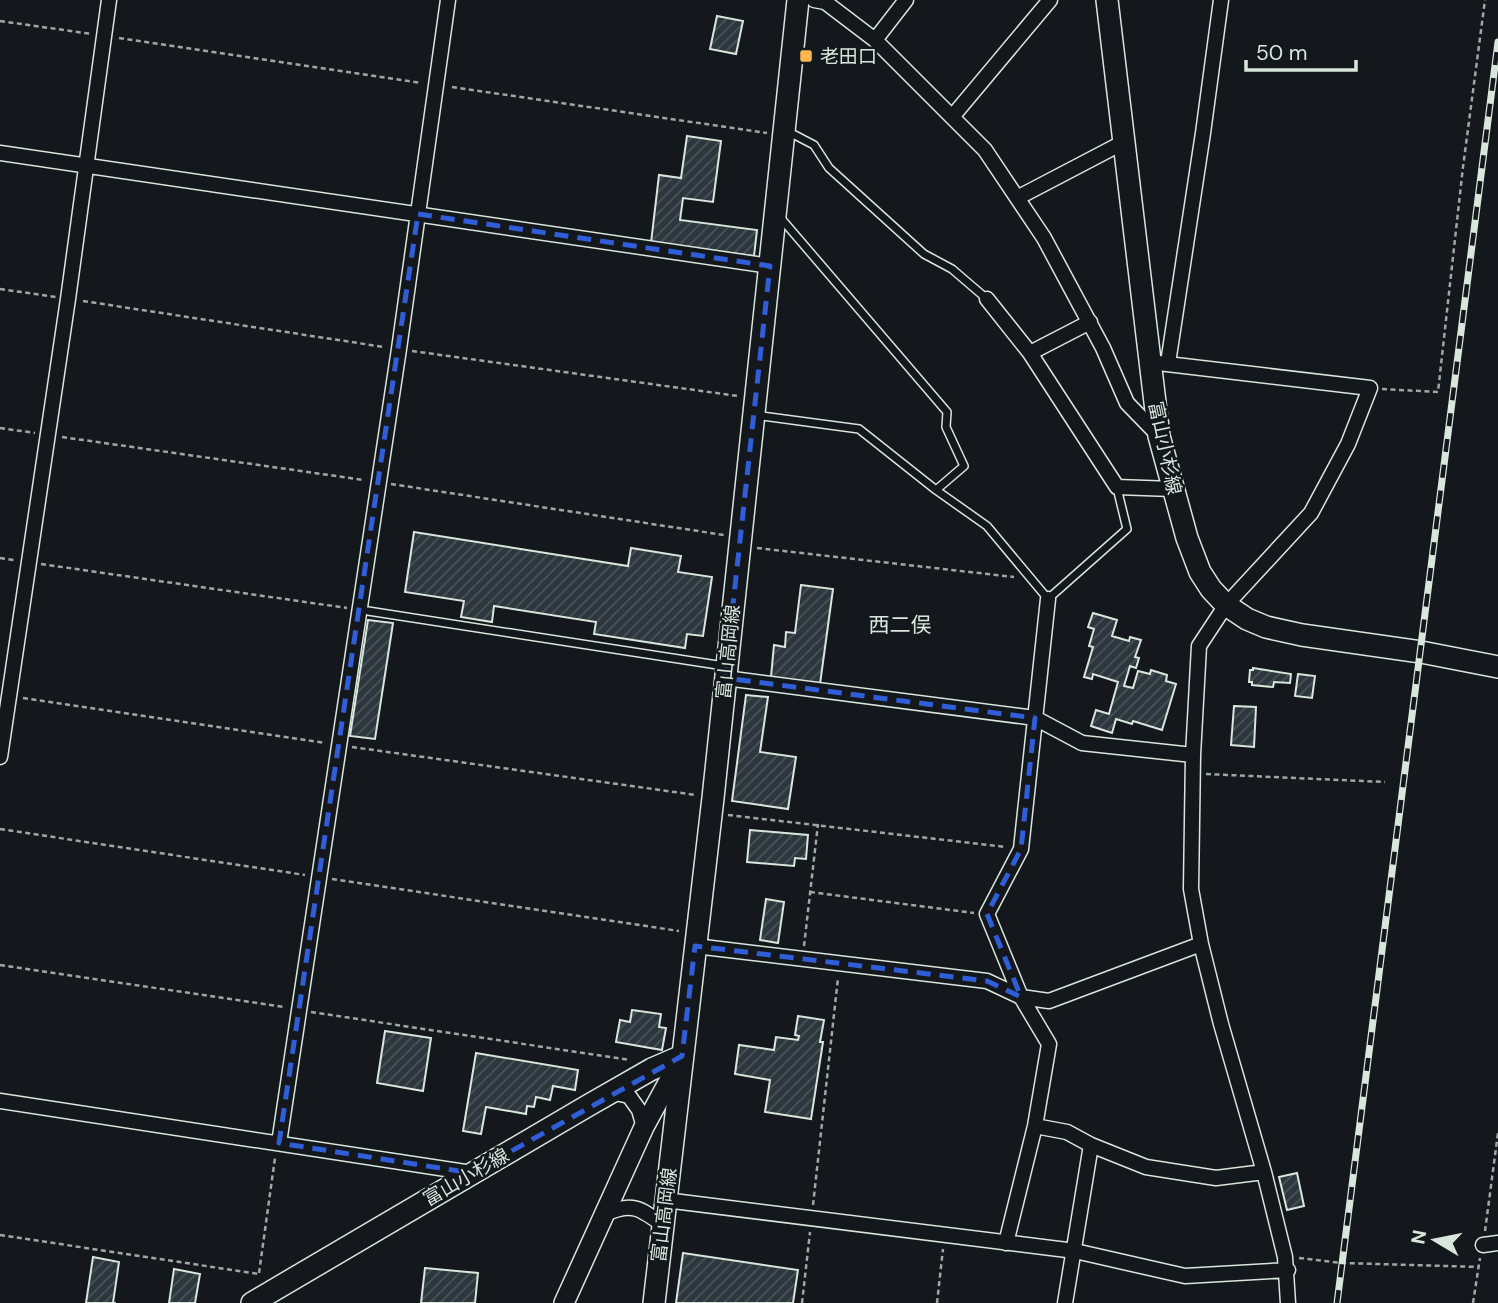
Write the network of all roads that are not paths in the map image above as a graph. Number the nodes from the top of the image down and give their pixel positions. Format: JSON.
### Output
{"nodes":[{"id":1,"x":109,"y":0,"type":"edge"},
{"id":2,"x":448,"y":0,"type":"edge"},
{"id":3,"x":798,"y":0,"type":"edge"},
{"id":4,"x":814,"y":0,"type":"edge"},
{"id":5,"x":906,"y":0,"type":"edge"},
{"id":6,"x":1050,"y":0,"type":"edge"},
{"id":7,"x":1107,"y":0,"type":"edge"},
{"id":8,"x":1221,"y":0,"type":"edge"},
{"id":9,"x":875,"y":40,"type":"junction"},
{"id":10,"x":952,"y":117,"type":"junction"},
{"id":11,"x":784,"y":133,"type":"junction"},
{"id":12,"x":1124,"y":142,"type":"junction"},
{"id":13,"x":0,"y":153,"type":"edge"},
{"id":14,"x":86,"y":165,"type":"junction"},
{"id":15,"x":1017,"y":198,"type":"junction"},
{"id":16,"x":776,"y":213,"type":"junction"},
{"id":17,"x":418,"y":214,"type":"junction"},
{"id":18,"x":770,"y":267,"type":"junction"},
{"id":19,"x":986,"y":299,"type":"joint"},
{"id":20,"x":1090,"y":322,"type":"junction"},
{"id":21,"x":1030,"y":353,"type":"junction"},
{"id":22,"x":1159,"y":363,"type":"junction"},
{"id":23,"x":755,"y":407,"type":"junction"},
{"id":24,"x":1159,"y":436,"type":"junction"},
{"id":25,"x":1117,"y":487,"type":"junction"},
{"id":26,"x":1172,"y":489,"type":"junction"},
{"id":27,"x":936,"y":490,"type":"junction"},
{"id":28,"x":1048,"y":599,"type":"junction"},
{"id":29,"x":1226,"y":605,"type":"junction"},
{"id":30,"x":364,"y":610,"type":"junction"},
{"id":31,"x":1498,"y":667,"type":"edge"},
{"id":32,"x":725,"y":672,"type":"junction"},
{"id":33,"x":4,"y":695,"type":"edge"},
{"id":34,"x":1035,"y":719,"type":"junction"},
{"id":35,"x":1193,"y":755,"type":"junction"},
{"id":36,"x":0,"y":757,"type":"edge"},
{"id":37,"x":695,"y":939,"type":"junction"},
{"id":38,"x":1201,"y":944,"type":"junction"},
{"id":39,"x":1021,"y":997,"type":"junction"},
{"id":40,"x":682,"y":1056,"type":"junction"},
{"id":41,"x":611,"y":1092,"type":"junction"},
{"id":42,"x":0,"y":1101,"type":"edge"},
{"id":43,"x":1035,"y":1126,"type":"junction"},
{"id":44,"x":644,"y":1127,"type":"junction"},
{"id":45,"x":278,"y":1142,"type":"junction"},
{"id":46,"x":1091,"y":1145,"type":"junction"},
{"id":47,"x":1264,"y":1172,"type":"junction"},
{"id":48,"x":472,"y":1173,"type":"junction"},
{"id":49,"x":666,"y":1200,"type":"junction"},
{"id":50,"x":605,"y":1214,"type":"junction"},
{"id":51,"x":663,"y":1225,"type":"junction"},
{"id":52,"x":1006,"y":1243,"type":"junction"},
{"id":53,"x":1498,"y":1243,"type":"edge"},
{"id":54,"x":1483,"y":1245,"type":"road end"},
{"id":55,"x":1074,"y":1251,"type":"junction"},
{"id":56,"x":1287,"y":1263,"type":"junction"},
{"id":57,"x":257,"y":1300,"type":"edge"},
{"id":58,"x":564,"y":1303,"type":"edge"},
{"id":59,"x":653,"y":1303,"type":"edge"},
{"id":60,"x":1065,"y":1303,"type":"edge"},
{"id":61,"x":1288,"y":1303,"type":"edge"}],
"edges":[{"from":1,"to":14,"type":"street"},
{"from":2,"to":17,"type":"street"},
{"from":3,"to":11,"type":"main road","name":"富山高岡線"},
{"from":4,"to":9,"type":"street"},
{"from":5,"to":9,"type":"street"},
{"from":6,"to":10,"type":"street"},
{"from":7,"to":12,"type":"main road","name":"富山小杉線"},
{"from":8,"to":22,"type":"street"},
{"from":9,"to":10,"type":"street"},
{"from":10,"to":15,"type":"street"},
{"from":11,"to":16,"type":"main road","name":"富山高岡線"},
{"from":11,"to":19,"type":"lane"},
{"from":12,"to":15,"type":"street"},
{"from":12,"to":22,"type":"main road","name":"富山小杉線"},
{"from":13,"to":14,"type":"street"},
{"from":14,"to":17,"type":"street"},
{"from":14,"to":33,"type":"street"},
{"from":15,"to":20,"type":"street"},
{"from":16,"to":18,"type":"main road","name":"富山高岡線"},
{"from":16,"to":27,"type":"lane"},
{"from":17,"to":18,"type":"street"},
{"from":17,"to":30,"type":"street"},
{"from":18,"to":23,"type":"main road","name":"富山高岡線"},
{"from":19,"to":21,"type":"street"},
{"from":20,"to":21,"type":"street"},
{"from":20,"to":24,"type":"street"},
{"from":21,"to":25,"type":"street"},
{"from":22,"to":24,"type":"main road","name":"富山小杉線"},
{"from":22,"to":29,"type":"street"},
{"from":23,"to":27,"type":"lane"},
{"from":23,"to":32,"type":"main road","name":"富山高岡線"},
{"from":24,"to":26,"type":"main road","name":"富山小杉線"},
{"from":25,"to":26,"type":"street"},
{"from":25,"to":28,"type":"lane"},
{"from":26,"to":29,"type":"main road","name":"富山小杉線"},
{"from":27,"to":28,"type":"lane"},
{"from":28,"to":34,"type":"street"},
{"from":29,"to":31,"type":"main road","name":"富山小杉線"},
{"from":29,"to":35,"type":"street"},
{"from":30,"to":32,"type":"lane"},
{"from":30,"to":45,"type":"street"},
{"from":32,"to":34,"type":"street"},
{"from":32,"to":37,"type":"main road","name":"富山高岡線"},
{"from":33,"to":36,"type":"street"},
{"from":34,"to":35,"type":"street"},
{"from":34,"to":39,"type":"street"},
{"from":35,"to":38,"type":"street"},
{"from":37,"to":39,"type":"street"},
{"from":37,"to":40,"type":"main road","name":"富山高岡線"},
{"from":38,"to":39,"type":"street"},
{"from":38,"to":47,"type":"street"},
{"from":39,"to":43,"type":"street"},
{"from":40,"to":41,"type":"main road","name":"富山小杉線"},
{"from":40,"to":44,"type":"street"},
{"from":40,"to":49,"type":"main road","name":"富山高岡線"},
{"from":41,"to":44,"type":"street"},
{"from":41,"to":48,"type":"main road","name":"富山小杉線"},
{"from":42,"to":45,"type":"street"},
{"from":43,"to":46,"type":"street"},
{"from":43,"to":52,"type":"street"},
{"from":44,"to":50,"type":"street"},
{"from":45,"to":48,"type":"street"},
{"from":46,"to":47,"type":"street"},
{"from":46,"to":55,"type":"street"},
{"from":47,"to":56,"type":"street"},
{"from":48,"to":57,"type":"main road","name":"富山小杉線"},
{"from":49,"to":51,"type":"main road","name":"富山高岡線"},
{"from":49,"to":52,"type":"street"},
{"from":50,"to":51,"type":"street"},
{"from":50,"to":58,"type":"street"},
{"from":51,"to":59,"type":"main road","name":"富山高岡線"},
{"from":52,"to":55,"type":"street"},
{"from":53,"to":54,"type":"street"},
{"from":55,"to":56,"type":"street"},
{"from":55,"to":60,"type":"street"},
{"from":56,"to":61,"type":"street"}]}
